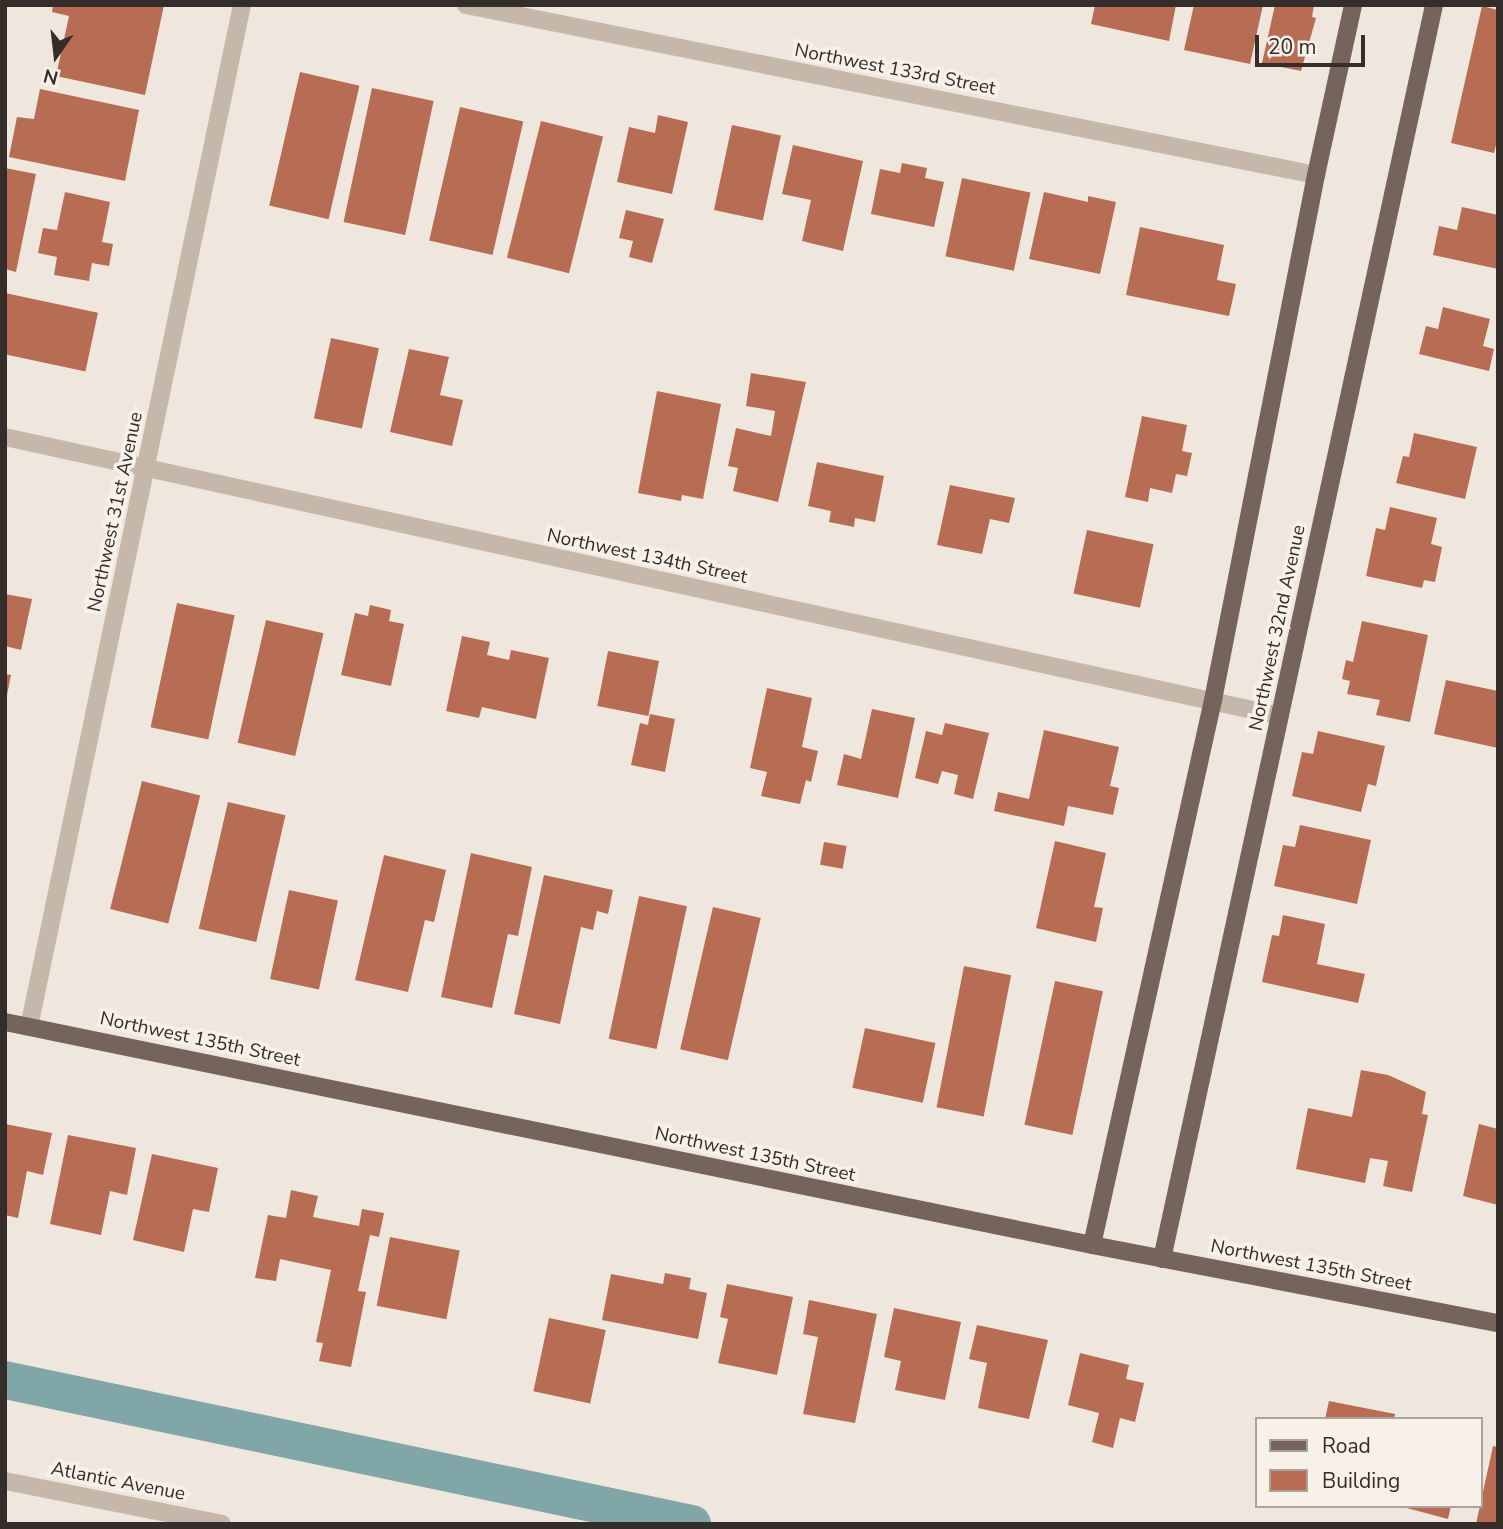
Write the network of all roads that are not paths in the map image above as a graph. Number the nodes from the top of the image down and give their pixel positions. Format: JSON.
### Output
{"nodes":[{"id":1,"x":242,"y":5,"type":"edge"},
{"id":2,"x":466,"y":5,"type":"edge"},
{"id":3,"x":1353,"y":5,"type":"edge"},
{"id":4,"x":1434,"y":5,"type":"edge"},
{"id":5,"x":1316,"y":175,"type":"junction"},
{"id":6,"x":5,"y":437,"type":"edge"},
{"id":7,"x":147,"y":468,"type":"junction"},
{"id":8,"x":1213,"y":701,"type":"junction"},
{"id":9,"x":1280,"y":716,"type":"junction"},
{"id":10,"x":5,"y":1022,"type":"edge"},
{"id":11,"x":29,"y":1027,"type":"junction"},
{"id":12,"x":1092,"y":1245,"type":"junction"},
{"id":13,"x":1162,"y":1259,"type":"junction"},
{"id":14,"x":1498,"y":1323,"type":"edge"},
{"id":15,"x":5,"y":1481,"type":"edge"},
{"id":16,"x":222,"y":1524,"type":"edge"}],
"edges":[{"from":1,"to":7,"type":"street","name":"Northwest 31st Avenue"},
{"from":2,"to":5,"type":"street","name":"Northwest 133rd Street"},
{"from":3,"to":5,"type":"main road"},
{"from":4,"to":9,"type":"main road","name":"Northwest 32nd Avenue"},
{"from":5,"to":8,"type":"main road"},
{"from":6,"to":7,"type":"street","name":"Northwest 134th Street"},
{"from":7,"to":8,"type":"street","name":"Northwest 134th Street"},
{"from":7,"to":11,"type":"street","name":"Northwest 31st Avenue"},
{"from":8,"to":9,"type":"street","name":"Northwest 134th Street"},
{"from":8,"to":12,"type":"main road"},
{"from":9,"to":13,"type":"main road","name":"Northwest 32nd Avenue"},
{"from":10,"to":11,"type":"main road","name":"Northwest 135th Street"},
{"from":11,"to":12,"type":"main road","name":"Northwest 135th Street"},
{"from":12,"to":13,"type":"main road","name":"Northwest 135th Street"},
{"from":13,"to":14,"type":"main road","name":"Northwest 135th Street"},
{"from":15,"to":16,"type":"street","name":"Atlantic Avenue"}]}
